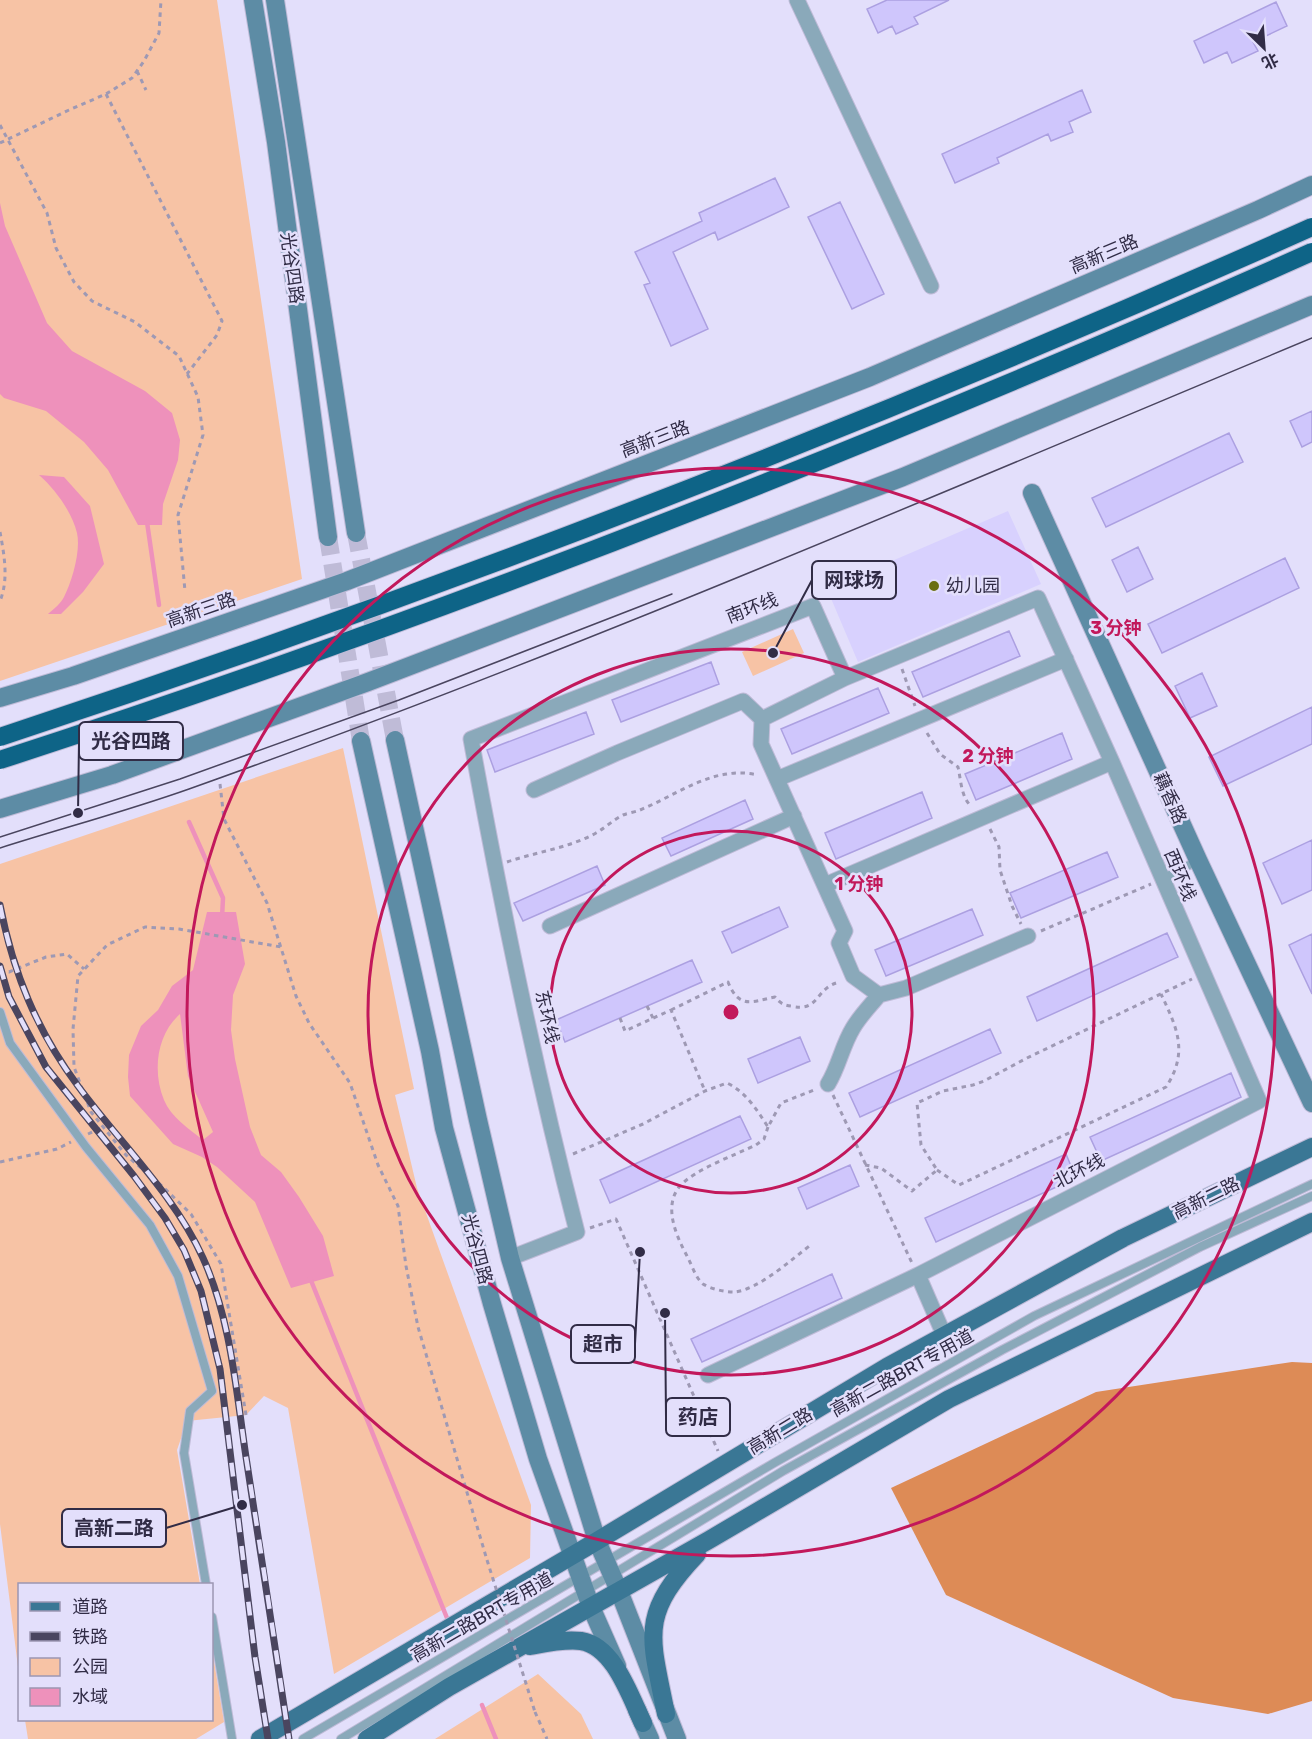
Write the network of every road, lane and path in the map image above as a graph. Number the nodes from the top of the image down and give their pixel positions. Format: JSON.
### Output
{"nodes":[{"id":1,"x":161,"y":0,"type":"edge"},
{"id":2,"x":253,"y":0,"type":"edge"},
{"id":3,"x":275,"y":0,"type":"edge"},
{"id":4,"x":797,"y":0,"type":"edge"},
{"id":5,"x":137,"y":71,"type":"junction"},
{"id":6,"x":146,"y":90,"type":"dead end"},
{"id":7,"x":106,"y":94,"type":"junction"},
{"id":8,"x":0,"y":125,"type":"edge"},
{"id":9,"x":8,"y":138,"type":"junction"},
{"id":10,"x":0,"y":143,"type":"edge"},
{"id":11,"x":1312,"y":185,"type":"edge"},
{"id":12,"x":1312,"y":227,"type":"edge"},
{"id":13,"x":1312,"y":252,"type":"edge"},
{"id":14,"x":931,"y":286,"type":"dead end"},
{"id":15,"x":1312,"y":305,"type":"edge"},
{"id":16,"x":187,"y":374,"type":"junction"},
{"id":17,"x":1032,"y":493,"type":"dead end"},
{"id":18,"x":0,"y":532,"type":"edge"},
{"id":19,"x":356,"y":533,"type":"tunnel mouth"},
{"id":20,"x":328,"y":537,"type":"tunnel mouth"},
{"id":21,"x":185,"y":591,"type":"dead end"},
{"id":22,"x":0,"y":601,"type":"edge"},
{"id":23,"x":897,"y":657,"type":"junction"},
{"id":24,"x":1066,"y":659,"type":"junction"},
{"id":25,"x":845,"y":678,"type":"junction"},
{"id":26,"x":0,"y":698,"type":"edge"},
{"id":27,"x":762,"y":719,"type":"junction"},
{"id":28,"x":920,"y":719,"type":"junction"},
{"id":29,"x":0,"y":737,"type":"edge"},
{"id":30,"x":471,"y":738,"type":"joint"},
{"id":31,"x":394,"y":740,"type":"tunnel mouth"},
{"id":32,"x":361,"y":741,"type":"tunnel mouth"},
{"id":33,"x":0,"y":760,"type":"edge"},
{"id":34,"x":1112,"y":762,"type":"junction"},
{"id":35,"x":777,"y":779,"type":"junction"},
{"id":36,"x":220,"y":784,"type":"dead end"},
{"id":37,"x":534,"y":790,"type":"dead end"},
{"id":38,"x":0,"y":809,"type":"edge"},
{"id":39,"x":794,"y":816,"type":"junction"},
{"id":40,"x":984,"y":816,"type":"junction"},
{"id":41,"x":1198,"y":860,"type":"junction"},
{"id":42,"x":494,"y":866,"type":"junction"},
{"id":43,"x":1161,"y":879,"type":"junction"},
{"id":44,"x":825,"y":885,"type":"junction"},
{"id":45,"x":550,"y":926,"type":"dead end"},
{"id":46,"x":1028,"y":936,"type":"junction"},
{"id":47,"x":281,"y":947,"type":"junction"},
{"id":48,"x":84,"y":969,"type":"junction"},
{"id":49,"x":0,"y":970,"type":"edge"},
{"id":50,"x":1202,"y":974,"type":"junction"},
{"id":51,"x":853,"y":976,"type":"junction"},
{"id":52,"x":1161,"y":994,"type":"junction"},
{"id":53,"x":879,"y":995,"type":"junction"},
{"id":54,"x":647,"y":1006,"type":"dead end"},
{"id":55,"x":671,"y":1010,"type":"junction"},
{"id":56,"x":0,"y":1012,"type":"edge"},
{"id":57,"x":620,"y":1018,"type":"dead end"},
{"id":58,"x":653,"y":1018,"type":"junction"},
{"id":59,"x":828,"y":1084,"type":"junction"},
{"id":60,"x":705,"y":1091,"type":"junction"},
{"id":61,"x":1258,"y":1101,"type":"joint"},
{"id":62,"x":1312,"y":1103,"type":"edge"},
{"id":63,"x":103,"y":1127,"type":"junction"},
{"id":64,"x":768,"y":1127,"type":"junction"},
{"id":65,"x":80,"y":1138,"type":"junction"},
{"id":66,"x":1312,"y":1147,"type":"edge"},
{"id":67,"x":558,"y":1161,"type":"junction"},
{"id":68,"x":0,"y":1162,"type":"edge"},
{"id":69,"x":864,"y":1165,"type":"junction"},
{"id":70,"x":937,"y":1170,"type":"junction"},
{"id":71,"x":1312,"y":1184,"type":"edge"},
{"id":72,"x":1312,"y":1196,"type":"edge"},
{"id":73,"x":1312,"y":1222,"type":"edge"},
{"id":74,"x":577,"y":1232,"type":"junction"},
{"id":75,"x":812,"y":1244,"type":"dead end"},
{"id":76,"x":510,"y":1257,"type":"junction"},
{"id":77,"x":918,"y":1275,"type":"junction"},
{"id":78,"x":945,"y":1335,"type":"junction"},
{"id":79,"x":708,"y":1375,"type":"dead end"},
{"id":80,"x":246,"y":1415,"type":"dead end"},
{"id":81,"x":718,"y":1451,"type":"dead end"},
{"id":82,"x":709,"y":1540,"type":"junction"},
{"id":83,"x":597,"y":1541,"type":"junction"},
{"id":84,"x":572,"y":1555,"type":"junction"},
{"id":85,"x":612,"y":1576,"type":"junction"},
{"id":86,"x":206,"y":1583,"type":"edge"},
{"id":87,"x":585,"y":1592,"type":"junction"},
{"id":88,"x":213,"y":1623,"type":"edge"},
{"id":89,"x":519,"y":1647,"type":"junction"},
{"id":90,"x":666,"y":1714,"type":"junction"},
{"id":91,"x":646,"y":1731,"type":"edge"},
{"id":92,"x":232,"y":1739,"type":"edge"},
{"id":93,"x":260,"y":1739,"type":"edge"},
{"id":94,"x":303,"y":1739,"type":"edge"},
{"id":95,"x":341,"y":1739,"type":"edge"},
{"id":96,"x":367,"y":1739,"type":"edge"},
{"id":97,"x":547,"y":1739,"type":"edge"},
{"id":98,"x":677,"y":1739,"type":"edge"}],
"edges":[{"from":1,"to":5,"type":"path"},
{"from":2,"to":20,"type":"main road","name":"光谷四路"},
{"from":3,"to":19,"type":"main road","name":"光谷四路"},
{"from":4,"to":14,"type":"street"},
{"from":5,"to":6,"type":"path"},
{"from":5,"to":7,"type":"path"},
{"from":7,"to":9,"type":"path"},
{"from":7,"to":16,"type":"path"},
{"from":8,"to":9,"type":"path"},
{"from":9,"to":10,"type":"path"},
{"from":9,"to":16,"type":"path"},
{"from":11,"to":26,"type":"main road","name":"高新三路"},
{"from":12,"to":29,"type":"highway","bridge":true},
{"from":13,"to":33,"type":"highway","bridge":true},
{"from":15,"to":38,"type":"main road"},
{"from":16,"to":21,"type":"path"},
{"from":17,"to":41,"type":"main road","name":"藕香路"},
{"from":18,"to":22,"type":"path"},
{"from":23,"to":24,"type":"street","name":"西环线"},
{"from":23,"to":25,"type":"street"},
{"from":23,"to":28,"type":"path"},
{"from":24,"to":28,"type":"street"},
{"from":24,"to":34,"type":"street","name":"西环线"},
{"from":25,"to":27,"type":"street"},
{"from":25,"to":30,"type":"street","name":"南环线"},
{"from":27,"to":35,"type":"street"},
{"from":27,"to":37,"type":"street"},
{"from":28,"to":35,"type":"street"},
{"from":28,"to":40,"type":"path"},
{"from":30,"to":42,"type":"street","name":"东环线"},
{"from":31,"to":76,"type":"main road","name":"光谷四路"},
{"from":32,"to":84,"type":"main road","name":"光谷四路"},
{"from":34,"to":40,"type":"street"},
{"from":34,"to":43,"type":"street","name":"西环线"},
{"from":35,"to":39,"type":"street"},
{"from":35,"to":42,"type":"path"},
{"from":36,"to":47,"type":"path"},
{"from":39,"to":44,"type":"street"},
{"from":39,"to":45,"type":"street"},
{"from":40,"to":44,"type":"street"},
{"from":40,"to":46,"type":"path"},
{"from":41,"to":43,"type":"lane"},
{"from":41,"to":62,"type":"main road","name":"藕香路"},
{"from":42,"to":67,"type":"street","name":"东环线"},
{"from":43,"to":46,"type":"path"},
{"from":43,"to":50,"type":"street","name":"西环线"},
{"from":44,"to":51,"type":"street"},
{"from":46,"to":53,"type":"street"},
{"from":47,"to":48,"type":"path"},
{"from":47,"to":97,"type":"path","bridge":true},
{"from":48,"to":49,"type":"path"},
{"from":48,"to":63,"type":"path"},
{"from":50,"to":52,"type":"path"},
{"from":50,"to":61,"type":"street","name":"西环线"},
{"from":51,"to":53,"type":"street"},
{"from":51,"to":55,"type":"path"},
{"from":52,"to":70,"type":"path"},
{"from":52,"to":70,"type":"path"},
{"from":53,"to":59,"type":"street"},
{"from":54,"to":58,"type":"path"},
{"from":55,"to":58,"type":"path"},
{"from":55,"to":60,"type":"path"},
{"from":56,"to":65,"type":"lane"},
{"from":57,"to":58,"type":"path"},
{"from":59,"to":64,"type":"path"},
{"from":59,"to":69,"type":"path"},
{"from":60,"to":64,"type":"path"},
{"from":60,"to":67,"type":"path"},
{"from":61,"to":77,"type":"street","name":"北环线"},
{"from":63,"to":65,"type":"path"},
{"from":63,"to":80,"type":"path"},
{"from":64,"to":75,"type":"path"},
{"from":65,"to":68,"type":"path"},
{"from":65,"to":86,"type":"lane"},
{"from":66,"to":78,"type":"main road","name":"高新二路"},
{"from":67,"to":74,"type":"street","name":"东环线"},
{"from":69,"to":70,"type":"path"},
{"from":69,"to":77,"type":"path"},
{"from":71,"to":85,"type":"lane","name":"高新二路BRT专用道"},
{"from":72,"to":85,"type":"lane","name":"高新二路BRT专用道"},
{"from":73,"to":82,"type":"main road"},
{"from":74,"to":76,"type":"street"},
{"from":74,"to":81,"type":"path"},
{"from":76,"to":83,"type":"main road","name":"光谷四路"},
{"from":77,"to":78,"type":"street"},
{"from":77,"to":79,"type":"street","name":"北环线"},
{"from":78,"to":83,"type":"main road","name":"高新二路"},
{"from":82,"to":85,"type":"main road"},
{"from":82,"to":90,"type":"main road"},
{"from":83,"to":84,"type":"main road","name":"高新二路"},
{"from":83,"to":85,"type":"main road","name":"光谷四路"},
{"from":84,"to":87,"type":"main road","name":"光谷四路"},
{"from":84,"to":93,"type":"main road","name":"高新二路"},
{"from":85,"to":87,"type":"main road"},
{"from":85,"to":87,"type":"lane","name":"高新二路BRT专用道"},
{"from":85,"to":90,"type":"main road","name":"光谷四路"},
{"from":87,"to":89,"type":"main road"},
{"from":87,"to":91,"type":"main road","name":"光谷四路"},
{"from":87,"to":94,"type":"lane","name":"高新二路BRT专用道"},
{"from":87,"to":95,"type":"lane","name":"高新二路BRT专用道"},
{"from":88,"to":92,"type":"lane"},
{"from":89,"to":91,"type":"main road"},
{"from":89,"to":96,"type":"main road"},
{"from":90,"to":98,"type":"main road","name":"光谷四路"}]}
